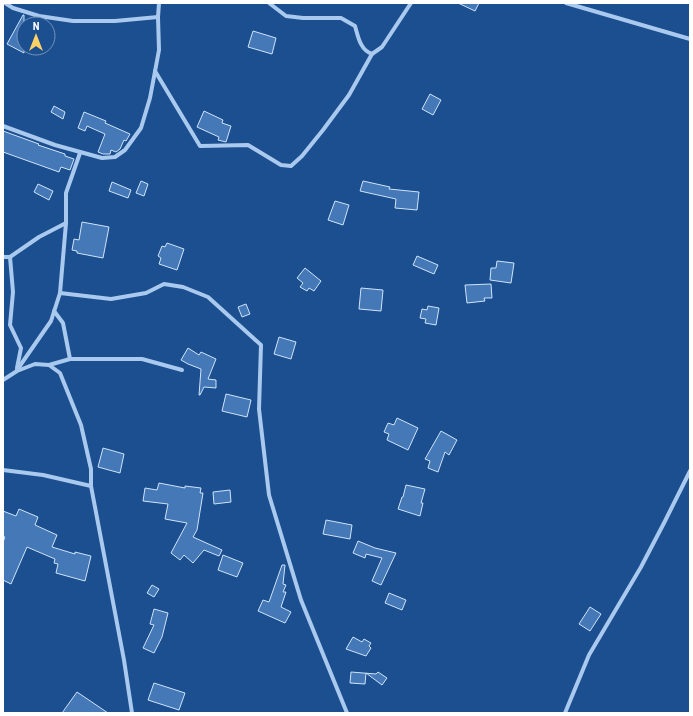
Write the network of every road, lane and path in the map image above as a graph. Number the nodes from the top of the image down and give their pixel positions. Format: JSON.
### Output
{"nodes":[{"id":1,"x":5,"y":3,"type":"edge"},
{"id":2,"x":159,"y":3,"type":"edge"},
{"id":3,"x":270,"y":3,"type":"edge"},
{"id":4,"x":411,"y":3,"type":"edge"},
{"id":5,"x":566,"y":3,"type":"edge"},
{"id":6,"x":158,"y":17,"type":"junction"},
{"id":7,"x":690,"y":39,"type":"edge"},
{"id":8,"x":372,"y":54,"type":"junction"},
{"id":9,"x":155,"y":71,"type":"junction"},
{"id":10,"x":3,"y":126,"type":"edge"},
{"id":11,"x":80,"y":153,"type":"junction"},
{"id":12,"x":66,"y":223,"type":"junction"},
{"id":13,"x":3,"y":257,"type":"edge"},
{"id":14,"x":10,"y":257,"type":"junction"},
{"id":15,"x":60,"y":293,"type":"junction"},
{"id":16,"x":54,"y":311,"type":"junction"},
{"id":17,"x":70,"y":359,"type":"junction"},
{"id":18,"x":49,"y":365,"type":"junction"},
{"id":19,"x":182,"y":370,"type":"dead end"},
{"id":20,"x":17,"y":371,"type":"junction"},
{"id":21,"x":3,"y":380,"type":"edge"},
{"id":22,"x":3,"y":470,"type":"edge"},
{"id":23,"x":690,"y":470,"type":"edge"},
{"id":24,"x":91,"y":486,"type":"junction"},
{"id":25,"x":132,"y":713,"type":"edge"},
{"id":26,"x":347,"y":713,"type":"edge"},
{"id":27,"x":565,"y":713,"type":"edge"}],
"edges":[{"from":1,"to":6,"type":"street"},
{"from":2,"to":6,"type":"street"},
{"from":3,"to":8,"type":"street"},
{"from":4,"to":8,"type":"street"},
{"from":5,"to":7,"type":"street"},
{"from":6,"to":9,"type":"street"},
{"from":8,"to":9,"type":"street"},
{"from":9,"to":11,"type":"street"},
{"from":10,"to":11,"type":"street"},
{"from":11,"to":12,"type":"street"},
{"from":12,"to":14,"type":"street"},
{"from":12,"to":15,"type":"street"},
{"from":13,"to":14,"type":"street"},
{"from":14,"to":20,"type":"street"},
{"from":15,"to":16,"type":"street"},
{"from":15,"to":26,"type":"street"},
{"from":16,"to":17,"type":"street"},
{"from":16,"to":20,"type":"street"},
{"from":17,"to":18,"type":"street"},
{"from":17,"to":19,"type":"street"},
{"from":18,"to":20,"type":"street"},
{"from":18,"to":24,"type":"street"},
{"from":20,"to":21,"type":"street"},
{"from":22,"to":24,"type":"street"},
{"from":23,"to":27,"type":"street"},
{"from":24,"to":25,"type":"street"}]}
